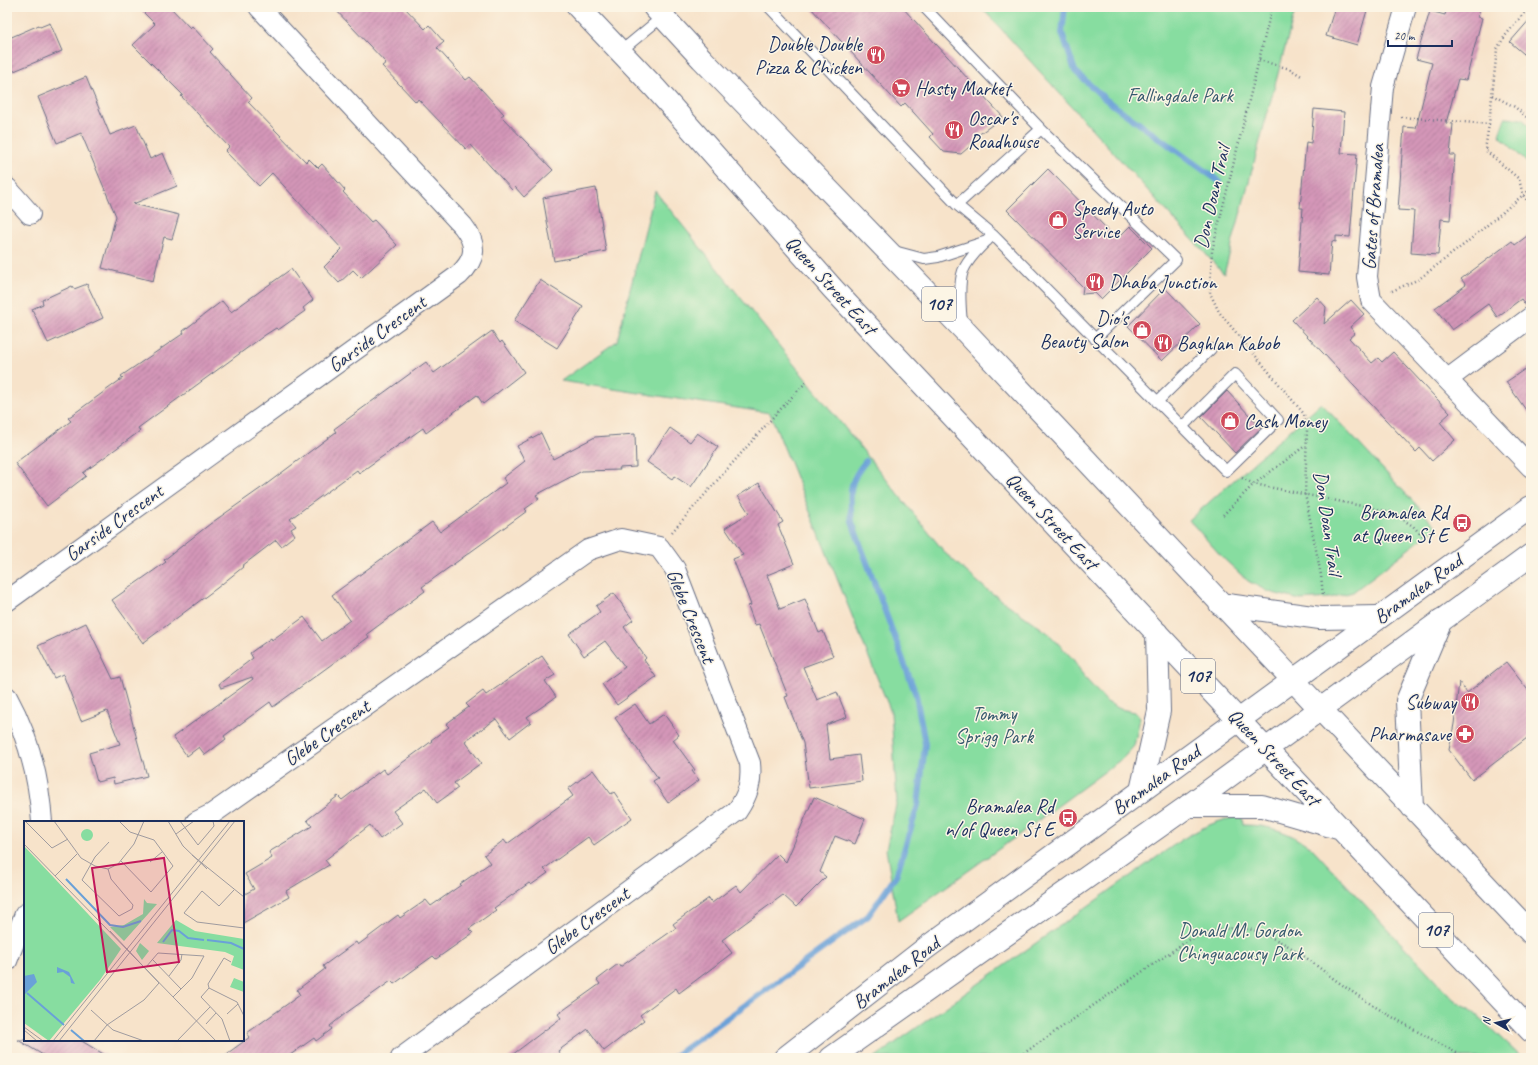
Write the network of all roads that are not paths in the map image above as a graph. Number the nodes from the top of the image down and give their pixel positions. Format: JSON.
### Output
{"nodes":[{"id":1,"x":260,"y":7,"type":"edge"},
{"id":2,"x":578,"y":7,"type":"edge"},
{"id":3,"x":769,"y":7,"type":"edge"},
{"id":4,"x":924,"y":7,"type":"edge"},
{"id":5,"x":1406,"y":7,"type":"edge"},
{"id":6,"x":663,"y":10,"type":"edge"},
{"id":7,"x":621,"y":51,"type":"junction"},
{"id":8,"x":1040,"y":130,"type":"junction"},
{"id":9,"x":7,"y":188,"type":"edge"},
{"id":10,"x":957,"y":205,"type":"junction"},
{"id":11,"x":30,"y":214,"type":"dead end"},
{"id":12,"x":990,"y":238,"type":"junction"},
{"id":13,"x":887,"y":249,"type":"junction"},
{"id":14,"x":1531,"y":317,"type":"edge"},
{"id":15,"x":963,"y":329,"type":"junction"},
{"id":16,"x":1095,"y":339,"type":"junction"},
{"id":17,"x":1211,"y":349,"type":"dead end"},
{"id":18,"x":1448,"y":379,"type":"junction"},
{"id":19,"x":1157,"y":402,"type":"junction"},
{"id":20,"x":1182,"y":427,"type":"junction"},
{"id":21,"x":1531,"y":467,"type":"edge"},
{"id":22,"x":1531,"y":507,"type":"edge"},
{"id":23,"x":1531,"y":555,"type":"edge"},
{"id":24,"x":7,"y":601,"type":"edge"},
{"id":25,"x":1220,"y":604,"type":"junction"},
{"id":26,"x":1379,"y":616,"type":"junction"},
{"id":27,"x":1441,"y":620,"type":"junction"},
{"id":28,"x":1157,"y":633,"type":"junction"},
{"id":29,"x":1292,"y":680,"type":"junction"},
{"id":30,"x":7,"y":697,"type":"edge"},
{"id":31,"x":1319,"y":709,"type":"junction"},
{"id":32,"x":1238,"y":719,"type":"junction"},
{"id":33,"x":1266,"y":749,"type":"junction"},
{"id":34,"x":1141,"y":791,"type":"junction"},
{"id":35,"x":1188,"y":806,"type":"junction"},
{"id":36,"x":1412,"y":807,"type":"junction"},
{"id":37,"x":42,"y":821,"type":"edge"},
{"id":38,"x":198,"y":821,"type":"edge"},
{"id":39,"x":1341,"y":829,"type":"junction"},
{"id":40,"x":24,"y":917,"type":"edge"},
{"id":41,"x":1531,"y":934,"type":"edge"},
{"id":42,"x":7,"y":961,"type":"edge"},
{"id":43,"x":1531,"y":1031,"type":"edge"},
{"id":44,"x":401,"y":1058,"type":"edge"},
{"id":45,"x":785,"y":1058,"type":"edge"},
{"id":46,"x":831,"y":1058,"type":"edge"}],
"edges":[{"from":1,"to":24,"type":"street","name":"Garside Crescent"},
{"from":2,"to":7,"type":"main road","name":"Queen Street East","number":"107"},
{"from":3,"to":10,"type":"lane"},
{"from":4,"to":8,"type":"lane"},
{"from":5,"to":18,"type":"street","name":"Gates of Bramalea"},
{"from":6,"to":7,"type":"lane"},
{"from":6,"to":13,"type":"main road","number":"107"},
{"from":7,"to":28,"type":"main road","name":"Queen Street East","number":"107"},
{"from":8,"to":10,"type":"lane"},
{"from":8,"to":16,"type":"lane"},
{"from":9,"to":11,"type":"street"},
{"from":10,"to":12,"type":"lane"},
{"from":12,"to":13,"type":"lane"},
{"from":12,"to":15,"type":"lane"},
{"from":12,"to":16,"type":"lane"},
{"from":13,"to":15,"type":"main road","number":"107"},
{"from":14,"to":18,"type":"street"},
{"from":15,"to":25,"type":"main road","number":"107"},
{"from":16,"to":19,"type":"lane"},
{"from":17,"to":19,"type":"lane"},
{"from":18,"to":21,"type":"street"},
{"from":19,"to":20,"type":"lane"},
{"from":20,"to":20,"type":"lane"},
{"from":22,"to":26,"type":"main road","name":"Bramalea Road"},
{"from":23,"to":27,"type":"main road","name":"Bramalea Road"},
{"from":25,"to":26,"type":"main road"},
{"from":25,"to":29,"type":"main road","number":"107"},
{"from":26,"to":29,"type":"main road","name":"Bramalea Road"},
{"from":27,"to":31,"type":"main road","name":"Bramalea Road"},
{"from":27,"to":36,"type":"main road"},
{"from":28,"to":32,"type":"main road","name":"Queen Street East","number":"107"},
{"from":28,"to":34,"type":"main road"},
{"from":29,"to":31,"type":"main road","number":"107"},
{"from":29,"to":32,"type":"main road","name":"Bramalea Road"},
{"from":30,"to":37,"type":"street"},
{"from":31,"to":33,"type":"main road","name":"Bramalea Road"},
{"from":31,"to":36,"type":"main road","number":"107"},
{"from":32,"to":33,"type":"main road","name":"Queen Street East","number":"107"},
{"from":32,"to":34,"type":"main road","name":"Bramalea Road"},
{"from":33,"to":35,"type":"main road","name":"Bramalea Road"},
{"from":33,"to":39,"type":"main road","name":"Queen Street East","number":"107"},
{"from":34,"to":45,"type":"main road","name":"Bramalea Road"},
{"from":35,"to":39,"type":"main road"},
{"from":35,"to":46,"type":"main road","name":"Bramalea Road"},
{"from":36,"to":41,"type":"main road","number":"107"},
{"from":38,"to":44,"type":"street","name":"Glebe Crescent"},
{"from":39,"to":43,"type":"main road","name":"Queen Street East","number":"107"},
{"from":40,"to":42,"type":"street"}]}
